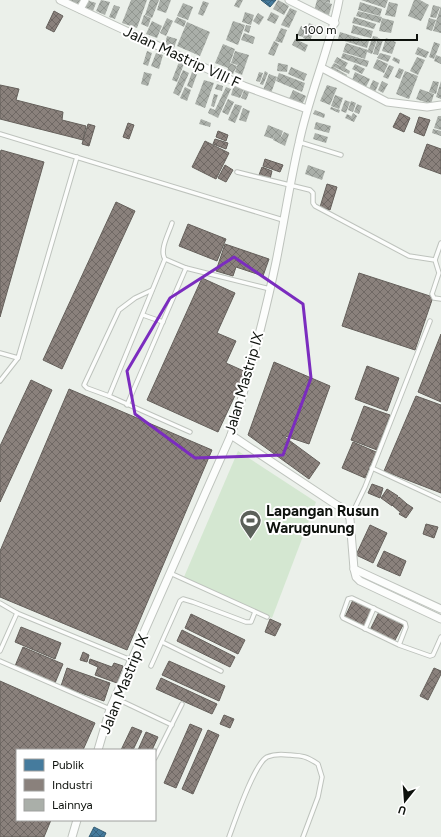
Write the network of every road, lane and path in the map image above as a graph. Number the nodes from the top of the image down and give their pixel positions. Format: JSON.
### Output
{"nodes":[{"id":1,"x":60,"y":0,"type":"edge"},
{"id":2,"x":85,"y":0,"type":"edge"},
{"id":3,"x":289,"y":0,"type":"edge"},
{"id":4,"x":339,"y":0,"type":"edge"},
{"id":5,"x":80,"y":9,"type":"junction"},
{"id":6,"x":335,"y":23,"type":"junction"},
{"id":7,"x":322,"y":68,"type":"junction"},
{"id":8,"x":441,"y":104,"type":"edge"},
{"id":9,"x":307,"y":109,"type":"junction"},
{"id":10,"x":0,"y":134,"type":"edge"},
{"id":11,"x":299,"y":142,"type":"junction"},
{"id":12,"x":341,"y":155,"type":"dead end"},
{"id":13,"x":78,"y":157,"type":"junction"},
{"id":14,"x":237,"y":172,"type":"dead end"},
{"id":15,"x":290,"y":185,"type":"junction"},
{"id":16,"x":283,"y":220,"type":"junction"},
{"id":17,"x":172,"y":223,"type":"dead end"},
{"id":18,"x":441,"y":243,"type":"edge"},
{"id":19,"x":165,"y":259,"type":"junction"},
{"id":20,"x":435,"y":260,"type":"junction"},
{"id":21,"x":186,"y":268,"type":"junction"},
{"id":22,"x":270,"y":289,"type":"junction"},
{"id":23,"x":152,"y":290,"type":"junction"},
{"id":24,"x":441,"y":299,"type":"edge"},
{"id":25,"x":143,"y":315,"type":"junction"},
{"id":26,"x":430,"y":321,"type":"dead end"},
{"id":27,"x":163,"y":322,"type":"junction"},
{"id":28,"x":0,"y":353,"type":"edge"},
{"id":29,"x":18,"y":358,"type":"junction"},
{"id":30,"x":0,"y":381,"type":"edge"},
{"id":31,"x":109,"y":396,"type":"junction"},
{"id":32,"x":127,"y":405,"type":"junction"},
{"id":33,"x":190,"y":432,"type":"dead end"},
{"id":34,"x":231,"y":435,"type":"junction"},
{"id":35,"x":372,"y":468,"type":"junction"},
{"id":36,"x":441,"y":500,"type":"edge"},
{"id":37,"x":350,"y":519,"type":"junction"},
{"id":38,"x":354,"y":569,"type":"junction"},
{"id":39,"x":170,"y":573,"type":"junction"},
{"id":40,"x":0,"y":604,"type":"edge"},
{"id":41,"x":374,"y":608,"type":"junction"},
{"id":42,"x":441,"y":609,"type":"edge"},
{"id":43,"x":255,"y":612,"type":"junction"},
{"id":44,"x":17,"y":613,"type":"junction"},
{"id":45,"x":267,"y":617,"type":"dead end"},
{"id":46,"x":441,"y":620,"type":"edge"},
{"id":47,"x":365,"y":629,"type":"junction"},
{"id":48,"x":441,"y":637,"type":"edge"},
{"id":49,"x":162,"y":642,"type":"junction"},
{"id":50,"x":399,"y":645,"type":"junction"},
{"id":51,"x":0,"y":651,"type":"edge"},
{"id":52,"x":132,"y":660,"type":"junction"},
{"id":53,"x":0,"y":661,"type":"edge"},
{"id":54,"x":151,"y":666,"type":"dead end"},
{"id":55,"x":221,"y":671,"type":"dead end"},
{"id":56,"x":116,"y":698,"type":"junction"},
{"id":57,"x":182,"y":704,"type":"dead end"},
{"id":58,"x":110,"y":709,"type":"junction"},
{"id":59,"x":172,"y":725,"type":"junction"},
{"id":60,"x":98,"y":749,"type":"edge"},
{"id":61,"x":156,"y":756,"type":"edge"},
{"id":62,"x":77,"y":821,"type":"edge"},
{"id":63,"x":72,"y":837,"type":"edge"},
{"id":64,"x":229,"y":837,"type":"edge"},
{"id":65,"x":303,"y":837,"type":"edge"}],
"edges":[{"from":1,"to":5,"type":"street","name":"Jalan Mastrip VIII F"},
{"from":2,"to":5,"type":"street"},
{"from":3,"to":6,"type":"street"},
{"from":4,"to":6,"type":"street","name":"Jalan Mastrip IX"},
{"from":5,"to":9,"type":"street","name":"Jalan Mastrip VIII F"},
{"from":6,"to":7,"type":"street","name":"Jalan Mastrip IX"},
{"from":7,"to":8,"type":"street"},
{"from":7,"to":9,"type":"street","name":"Jalan Mastrip IX"},
{"from":9,"to":11,"type":"street","name":"Jalan Mastrip IX"},
{"from":10,"to":13,"type":"lane"},
{"from":11,"to":12,"type":"lane"},
{"from":11,"to":15,"type":"street","name":"Jalan Mastrip IX"},
{"from":13,"to":16,"type":"lane"},
{"from":13,"to":29,"type":"lane"},
{"from":14,"to":15,"type":"lane"},
{"from":15,"to":16,"type":"street","name":"Jalan Mastrip IX"},
{"from":15,"to":20,"type":"lane"},
{"from":16,"to":22,"type":"street","name":"Jalan Mastrip IX"},
{"from":17,"to":19,"type":"lane"},
{"from":18,"to":20,"type":"lane"},
{"from":19,"to":21,"type":"lane"},
{"from":19,"to":23,"type":"lane"},
{"from":20,"to":24,"type":"lane"},
{"from":21,"to":22,"type":"lane"},
{"from":21,"to":27,"type":"lane"},
{"from":22,"to":34,"type":"street","name":"Jalan Mastrip IX"},
{"from":23,"to":25,"type":"lane"},
{"from":23,"to":31,"type":"lane"},
{"from":25,"to":27,"type":"lane"},
{"from":25,"to":31,"type":"lane"},
{"from":26,"to":35,"type":"lane"},
{"from":27,"to":32,"type":"lane"},
{"from":28,"to":29,"type":"lane"},
{"from":29,"to":30,"type":"lane"},
{"from":31,"to":32,"type":"lane"},
{"from":32,"to":33,"type":"lane"},
{"from":34,"to":37,"type":"street"},
{"from":34,"to":39,"type":"street","name":"Jalan Mastrip IX"},
{"from":35,"to":36,"type":"lane"},
{"from":35,"to":37,"type":"lane"},
{"from":37,"to":38,"type":"street"},
{"from":38,"to":42,"type":"street"},
{"from":38,"to":46,"type":"street"},
{"from":39,"to":43,"type":"lane"},
{"from":39,"to":52,"type":"street","name":"Jalan Mastrip IX"},
{"from":40,"to":44,"type":"lane"},
{"from":41,"to":47,"type":"lane"},
{"from":41,"to":47,"type":"lane"},
{"from":41,"to":50,"type":"lane"},
{"from":43,"to":45,"type":"lane"},
{"from":43,"to":49,"type":"lane"},
{"from":44,"to":51,"type":"lane"},
{"from":44,"to":52,"type":"lane"},
{"from":47,"to":50,"type":"lane"},
{"from":48,"to":50,"type":"lane"},
{"from":49,"to":54,"type":"lane"},
{"from":49,"to":55,"type":"lane"},
{"from":52,"to":56,"type":"street","name":"Jalan Mastrip IX"},
{"from":53,"to":58,"type":"lane"},
{"from":56,"to":58,"type":"street","name":"Jalan Mastrip IX"},
{"from":56,"to":59,"type":"lane"},
{"from":57,"to":59,"type":"lane"},
{"from":58,"to":60,"type":"street","name":"Jalan Mastrip IX"},
{"from":59,"to":61,"type":"lane"},
{"from":62,"to":63,"type":"street"},
{"from":64,"to":65,"type":"lane"}]}
